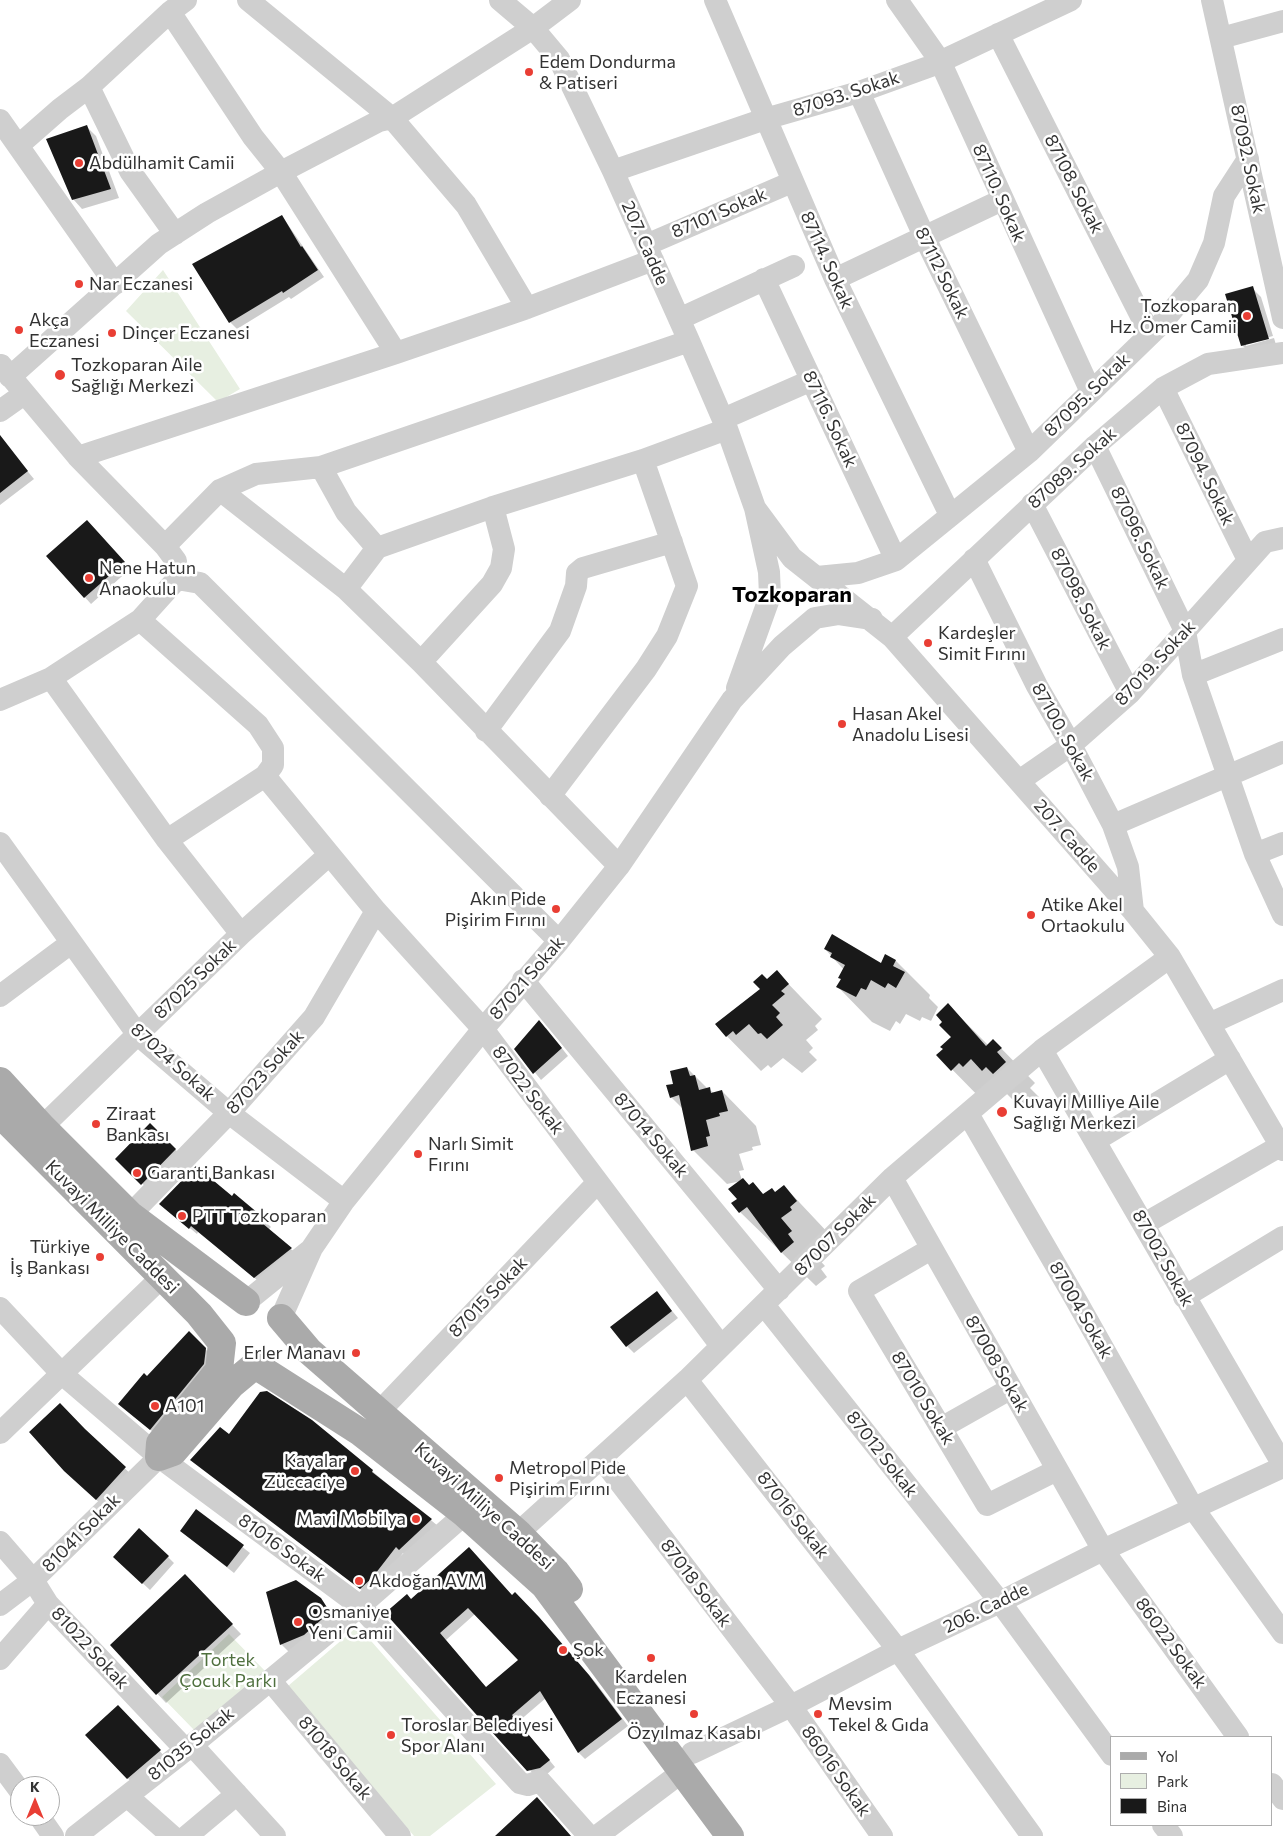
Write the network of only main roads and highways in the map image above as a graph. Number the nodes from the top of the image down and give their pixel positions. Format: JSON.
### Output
{"nodes":[{"id":1,"x":0,"y":1081,"type":"edge"},
{"id":2,"x":2,"y":1118,"type":"edge"},
{"id":3,"x":246,"y":1302,"type":"junction"},
{"id":4,"x":282,"y":1318,"type":"junction"},
{"id":5,"x":222,"y":1342,"type":"junction"},
{"id":6,"x":255,"y":1365,"type":"junction"},
{"id":7,"x":687,"y":1762,"type":"junction"},
{"id":8,"x":730,"y":1836,"type":"edge"},
{"id":9,"x":751,"y":1836,"type":"edge"}],
"edges":[{"from":1,"to":3,"type":"main road","name":"Kuvayi Milliye Caddesi"},
{"from":2,"to":5,"type":"main road","name":"Kuvayi Milliye Caddesi"},
{"from":3,"to":4,"type":"main road"},
{"from":3,"to":5,"type":"main road"},
{"from":4,"to":6,"type":"main road"},
{"from":4,"to":7,"type":"main road","name":"Kuvayi Milliye Caddesi"},
{"from":5,"to":6,"type":"main road"},
{"from":5,"to":6,"type":"main road"},
{"from":6,"to":7,"type":"main road","name":"Kuvayi Milliye Caddesi"},
{"from":7,"to":8,"type":"main road","name":"Kuvayi Milliye Caddesi"},
{"from":7,"to":9,"type":"main road","name":"Kuvayi Milliye Caddesi"}]}
